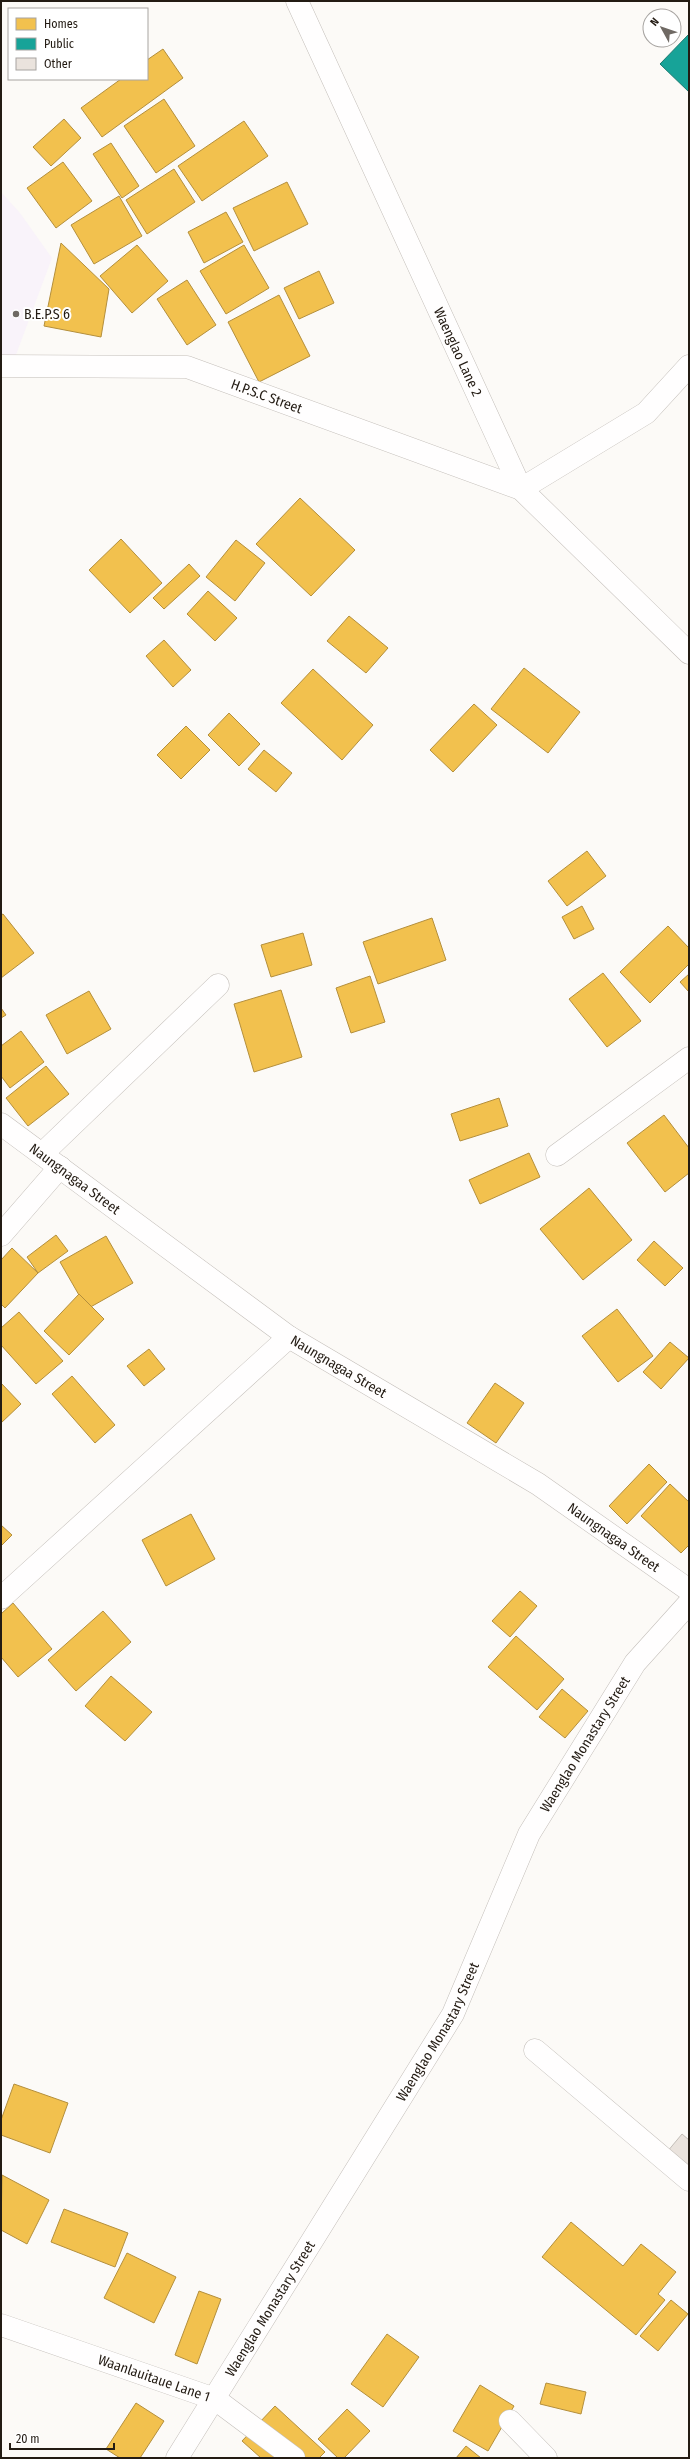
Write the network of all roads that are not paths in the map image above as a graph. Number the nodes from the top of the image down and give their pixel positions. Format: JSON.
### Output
{"nodes":[{"id":1,"x":297,"y":1,"type":"edge"},
{"id":2,"x":1,"y":366,"type":"edge"},
{"id":3,"x":689,"y":366,"type":"edge"},
{"id":4,"x":521,"y":489,"type":"junction"},
{"id":5,"x":689,"y":653,"type":"edge"},
{"id":6,"x":218,"y":984,"type":"dead end"},
{"id":7,"x":689,"y":1058,"type":"edge"},
{"id":8,"x":1,"y":1124,"type":"edge"},
{"id":9,"x":42,"y":1154,"type":"junction"},
{"id":10,"x":557,"y":1155,"type":"dead end"},
{"id":11,"x":60,"y":1167,"type":"junction"},
{"id":12,"x":1,"y":1235,"type":"edge"},
{"id":13,"x":289,"y":1337,"type":"junction"},
{"id":14,"x":689,"y":1590,"type":"edge"},
{"id":15,"x":1,"y":1598,"type":"edge"},
{"id":16,"x":689,"y":1603,"type":"edge"},
{"id":17,"x":535,"y":2050,"type":"dead end"},
{"id":18,"x":689,"y":2180,"type":"edge"},
{"id":19,"x":1,"y":2325,"type":"edge"},
{"id":20,"x":215,"y":2399,"type":"junction"},
{"id":21,"x":510,"y":2421,"type":"dead end"},
{"id":22,"x":177,"y":2458,"type":"edge"},
{"id":23,"x":294,"y":2458,"type":"edge"},
{"id":24,"x":546,"y":2458,"type":"edge"}],
"edges":[{"from":1,"to":4,"type":"street","name":"Waenglao Lane 2"},
{"from":2,"to":4,"type":"street","name":"H.P.S.C Street"},
{"from":3,"to":4,"type":"street"},
{"from":4,"to":5,"type":"street","name":"Waenglao Lane 2"},
{"from":6,"to":9,"type":"street"},
{"from":7,"to":10,"type":"street"},
{"from":8,"to":9,"type":"street","name":"Naungnagaa Street"},
{"from":9,"to":11,"type":"street","name":"Naungnagaa Street"},
{"from":11,"to":12,"type":"street"},
{"from":11,"to":13,"type":"street","name":"Naungnagaa Street"},
{"from":13,"to":14,"type":"street","name":"Naungnagaa Street"},
{"from":13,"to":15,"type":"street"},
{"from":16,"to":20,"type":"street","name":"Waenglao Monastary Street"},
{"from":17,"to":18,"type":"street"},
{"from":19,"to":20,"type":"street","name":"Waanlauitaue Lane 1"},
{"from":20,"to":22,"type":"street","name":"Waenglao Monastary Street"},
{"from":20,"to":23,"type":"street","name":"Waanlauitaue Lane 1"},
{"from":21,"to":24,"type":"street"}]}
